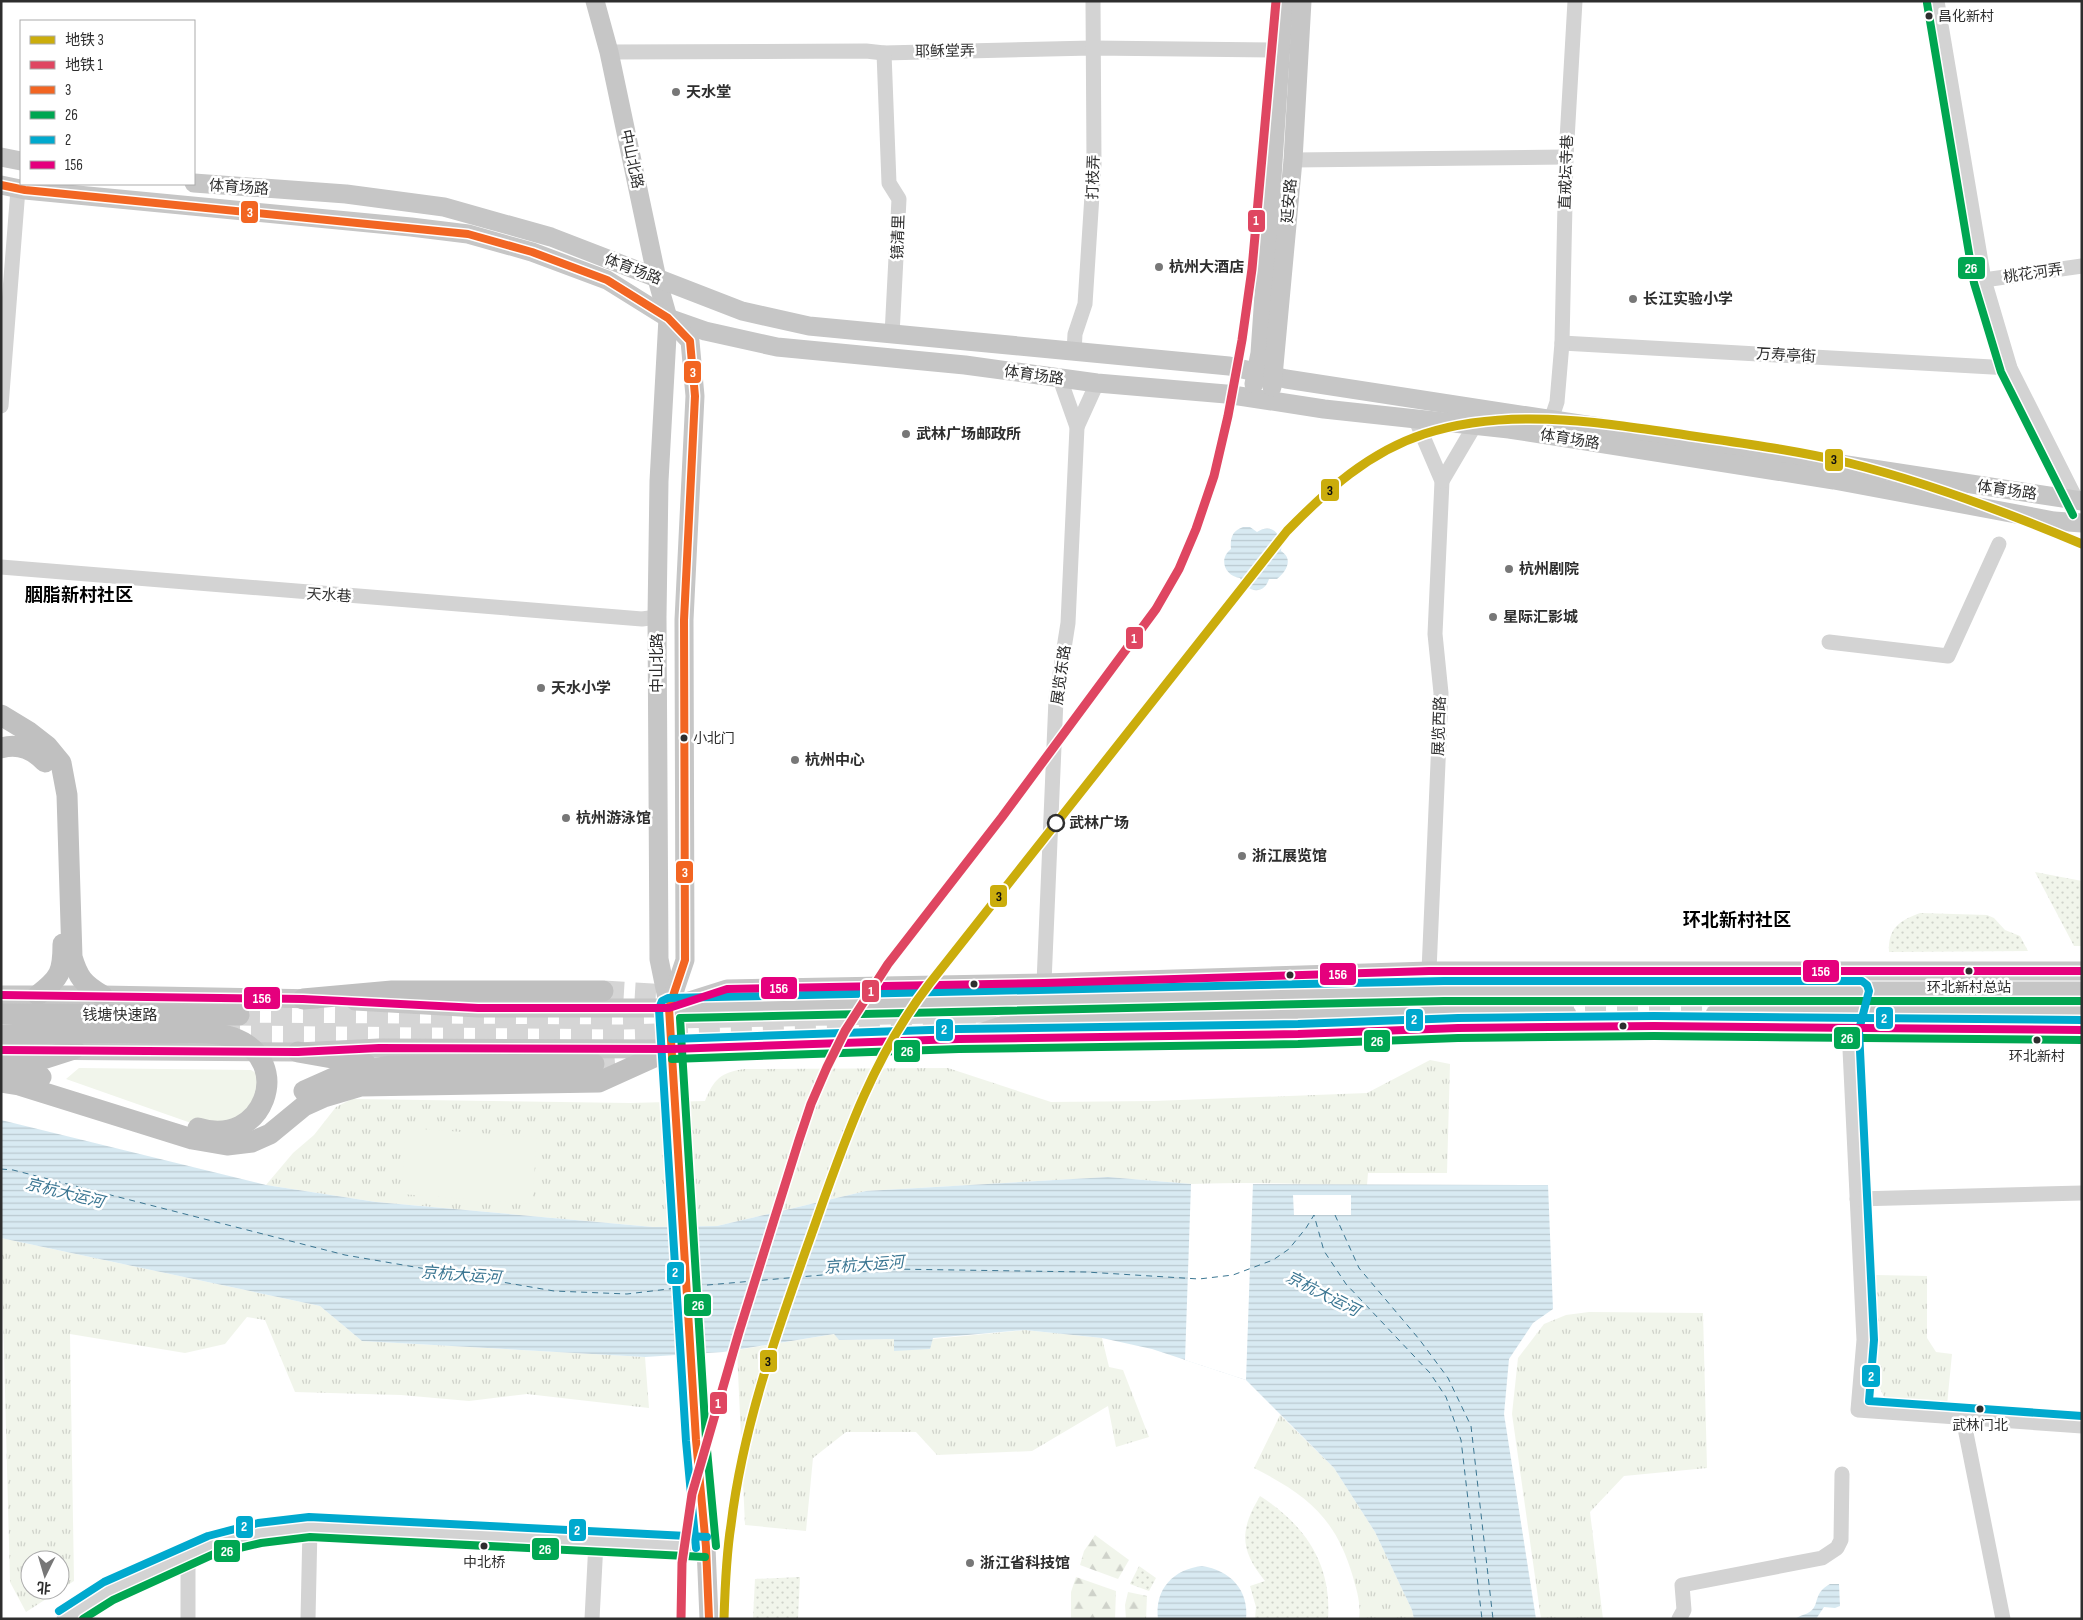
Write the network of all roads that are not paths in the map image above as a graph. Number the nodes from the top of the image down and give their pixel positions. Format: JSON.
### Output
{"nodes":[{"id":1,"x":595,"y":1,"type":"edge"},
{"id":2,"x":1093,"y":1,"type":"edge"},
{"id":3,"x":1284,"y":1,"type":"edge"},
{"id":4,"x":1302,"y":1,"type":"edge"},
{"id":5,"x":1574,"y":1,"type":"edge"},
{"id":6,"x":1937,"y":1,"type":"edge"},
{"id":7,"x":1092,"y":48,"type":"junction"},
{"id":8,"x":1280,"y":50,"type":"junction"},
{"id":9,"x":610,"y":52,"type":"junction"},
{"id":10,"x":884,"y":53,"type":"junction"},
{"id":11,"x":1566,"y":157,"type":"junction"},
{"id":12,"x":1,"y":158,"type":"edge"},
{"id":13,"x":1293,"y":160,"type":"junction"},
{"id":14,"x":20,"y":161,"type":"edge"},
{"id":15,"x":1264,"y":171,"type":"dead end"},
{"id":16,"x":195,"y":183,"type":"edge"},
{"id":17,"x":10,"y":187,"type":"edge"},
{"id":18,"x":2082,"y":266,"type":"edge"},
{"id":19,"x":657,"y":279,"type":"junction"},
{"id":20,"x":1984,"y":280,"type":"junction"},
{"id":21,"x":668,"y":318,"type":"junction"},
{"id":22,"x":892,"y":335,"type":"junction"},
{"id":23,"x":1562,"y":343,"type":"junction"},
{"id":24,"x":1074,"y":352,"type":"junction"},
{"id":25,"x":2010,"y":368,"type":"junction"},
{"id":26,"x":1265,"y":374,"type":"junction"},
{"id":27,"x":1060,"y":379,"type":"junction"},
{"id":28,"x":1097,"y":383,"type":"junction"},
{"id":29,"x":1261,"y":399,"type":"junction"},
{"id":30,"x":1,"y":406,"type":"edge"},
{"id":31,"x":1415,"y":418,"type":"junction"},
{"id":32,"x":1551,"y":420,"type":"junction"},
{"id":33,"x":1475,"y":425,"type":"junction"},
{"id":34,"x":1077,"y":427,"type":"junction"},
{"id":35,"x":1442,"y":481,"type":"junction"},
{"id":36,"x":2080,"y":503,"type":"edge"},
{"id":37,"x":2082,"y":523,"type":"edge"},
{"id":38,"x":1999,"y":544,"type":"dead end"},
{"id":39,"x":1,"y":567,"type":"edge"},
{"id":40,"x":657,"y":617,"type":"junction"},
{"id":41,"x":1829,"y":642,"type":"dead end"},
{"id":42,"x":1,"y":716,"type":"edge"},
{"id":43,"x":1,"y":748,"type":"edge"},
{"id":44,"x":62,"y":795,"type":"junction"},
{"id":45,"x":1864,"y":970,"type":"junction"},
{"id":46,"x":1429,"y":971,"type":"junction"},
{"id":47,"x":2082,"y":971,"type":"edge"},
{"id":48,"x":1044,"y":983,"type":"junction"},
{"id":49,"x":603,"y":991,"type":"tunnel mouth"},
{"id":50,"x":1859,"y":991,"type":"junction"},
{"id":51,"x":2082,"y":991,"type":"edge"},
{"id":52,"x":102,"y":994,"type":"junction"},
{"id":53,"x":1,"y":995,"type":"edge"},
{"id":54,"x":38,"y":995,"type":"junction"},
{"id":55,"x":303,"y":999,"type":"junction"},
{"id":56,"x":669,"y":1008,"type":"junction"},
{"id":57,"x":2082,"y":1014,"type":"edge"},
{"id":58,"x":238,"y":1015,"type":"tunnel mouth"},
{"id":59,"x":1851,"y":1021,"type":"junction"},
{"id":60,"x":2082,"y":1030,"type":"edge"},
{"id":61,"x":2,"y":1033,"type":"edge"},
{"id":62,"x":74,"y":1049,"type":"junction"},
{"id":63,"x":672,"y":1049,"type":"junction"},
{"id":64,"x":298,"y":1052,"type":"junction"},
{"id":65,"x":594,"y":1064,"type":"tunnel mouth"},
{"id":66,"x":1,"y":1065,"type":"edge"},
{"id":67,"x":389,"y":1066,"type":"junction"},
{"id":68,"x":1,"y":1082,"type":"edge"},
{"id":69,"x":226,"y":1145,"type":"junction"},
{"id":70,"x":2082,"y":1193,"type":"edge"},
{"id":71,"x":1857,"y":1199,"type":"junction"},
{"id":72,"x":1963,"y":1418,"type":"junction"},
{"id":73,"x":2082,"y":1426,"type":"edge"},
{"id":74,"x":1842,"y":1474,"type":"dead end"},
{"id":75,"x":310,"y":1527,"type":"junction"},
{"id":76,"x":596,"y":1542,"type":"junction"},
{"id":77,"x":706,"y":1547,"type":"junction"},
{"id":78,"x":188,"y":1556,"type":"junction"},
{"id":79,"x":64,"y":1619,"type":"edge"},
{"id":80,"x":188,"y":1619,"type":"edge"},
{"id":81,"x":308,"y":1619,"type":"edge"},
{"id":82,"x":592,"y":1619,"type":"edge"},
{"id":83,"x":709,"y":1619,"type":"edge"},
{"id":84,"x":1678,"y":1619,"type":"edge"},
{"id":85,"x":2003,"y":1619,"type":"edge"}],
"edges":[{"from":1,"to":9,"type":"main road","name":"中山北路"},
{"from":2,"to":7,"type":"street","name":"打枝弄"},
{"from":3,"to":8,"type":"main road","name":"延安路"},
{"from":4,"to":13,"type":"main road","name":"延安路"},
{"from":5,"to":11,"type":"street","name":"直戒坛寺巷"},
{"from":6,"to":20,"type":"street"},
{"from":7,"to":8,"type":"street","name":"耶稣堂弄"},
{"from":7,"to":10,"type":"street","name":"耶稣堂弄"},
{"from":7,"to":24,"type":"street","name":"打枝弄"},
{"from":8,"to":26,"type":"main road","name":"延安路"},
{"from":9,"to":10,"type":"street","name":"耶稣堂弄"},
{"from":9,"to":19,"type":"main road","name":"中山北路"},
{"from":10,"to":22,"type":"street","name":"镜清里"},
{"from":11,"to":13,"type":"street"},
{"from":11,"to":23,"type":"street","name":"直戒坛寺巷"},
{"from":12,"to":14,"type":"main road"},
{"from":13,"to":26,"type":"main road","name":"延安路"},
{"from":15,"to":26,"type":"main road"},
{"from":16,"to":19,"type":"main road","name":"体育场路"},
{"from":17,"to":21,"type":"main road","name":"体育场路"},
{"from":17,"to":30,"type":"street"},
{"from":18,"to":20,"type":"street","name":"桃花河弄"},
{"from":19,"to":21,"type":"main road","name":"中山北路"},
{"from":19,"to":22,"type":"main road","name":"体育场路"},
{"from":20,"to":25,"type":"street"},
{"from":21,"to":27,"type":"main road","name":"体育场路"},
{"from":21,"to":40,"type":"main road","name":"中山北路"},
{"from":21,"to":56,"type":"main road","name":"中山北路"},
{"from":22,"to":24,"type":"main road","name":"体育场路"},
{"from":23,"to":25,"type":"street","name":"万寿亭街"},
{"from":23,"to":32,"type":"street","name":"直戒坛寺巷"},
{"from":24,"to":26,"type":"main road","name":"体育场路"},
{"from":25,"to":36,"type":"street"},
{"from":26,"to":29,"type":"main road","name":"延安路"},
{"from":26,"to":32,"type":"main road","name":"体育场路"},
{"from":27,"to":28,"type":"main road","name":"体育场路"},
{"from":27,"to":34,"type":"street","name":"展览东路"},
{"from":28,"to":29,"type":"main road","name":"体育场路"},
{"from":28,"to":34,"type":"street","name":"展览东路"},
{"from":29,"to":31,"type":"main road","name":"体育场路"},
{"from":31,"to":33,"type":"main road","name":"体育场路"},
{"from":31,"to":35,"type":"street","name":"展览西路"},
{"from":32,"to":36,"type":"main road","name":"体育场路"},
{"from":33,"to":35,"type":"street","name":"展览西路"},
{"from":33,"to":37,"type":"main road","name":"体育场路"},
{"from":34,"to":48,"type":"street","name":"展览东路"},
{"from":35,"to":46,"type":"street","name":"展览西路"},
{"from":38,"to":41,"type":"street"},
{"from":39,"to":40,"type":"street","name":"天水巷"},
{"from":40,"to":56,"type":"main road","name":"中山北路"},
{"from":42,"to":44,"type":"highway"},
{"from":43,"to":44,"type":"highway"},
{"from":44,"to":52,"type":"highway"},
{"from":44,"to":54,"type":"highway"},
{"from":45,"to":46,"type":"main road"},
{"from":45,"to":47,"type":"main road"},
{"from":45,"to":50,"type":"street"},
{"from":46,"to":48,"type":"main road"},
{"from":48,"to":56,"type":"main road"},
{"from":49,"to":55,"type":"highway"},
{"from":50,"to":51,"type":"main road"},
{"from":50,"to":56,"type":"main road"},
{"from":50,"to":59,"type":"street"},
{"from":52,"to":54,"type":"main road"},
{"from":52,"to":55,"type":"main road"},
{"from":53,"to":54,"type":"main road"},
{"from":55,"to":56,"type":"main road"},
{"from":56,"to":63,"type":"main road","name":"中山北路"},
{"from":57,"to":59,"type":"main road"},
{"from":58,"to":61,"type":"highway","name":"钱塘快速路"},
{"from":59,"to":60,"type":"main road"},
{"from":59,"to":63,"type":"main road"},
{"from":59,"to":71,"type":"street"},
{"from":61,"to":62,"type":"main road"},
{"from":61,"to":66,"type":"highway"},
{"from":62,"to":64,"type":"main road"},
{"from":62,"to":66,"type":"highway"},
{"from":63,"to":64,"type":"main road"},
{"from":63,"to":69,"type":"highway"},
{"from":63,"to":77,"type":"main road","name":"中山北路"},
{"from":64,"to":67,"type":"highway"},
{"from":65,"to":67,"type":"highway"},
{"from":67,"to":69,"type":"highway"},
{"from":68,"to":69,"type":"highway"},
{"from":70,"to":71,"type":"street"},
{"from":71,"to":72,"type":"street"},
{"from":72,"to":73,"type":"street"},
{"from":72,"to":85,"type":"street"},
{"from":74,"to":84,"type":"street"},
{"from":75,"to":76,"type":"street"},
{"from":75,"to":78,"type":"street"},
{"from":75,"to":81,"type":"street"},
{"from":76,"to":77,"type":"street"},
{"from":76,"to":82,"type":"street"},
{"from":77,"to":83,"type":"main road","name":"中山北路"},
{"from":78,"to":79,"type":"street"},
{"from":78,"to":80,"type":"street"}]}
